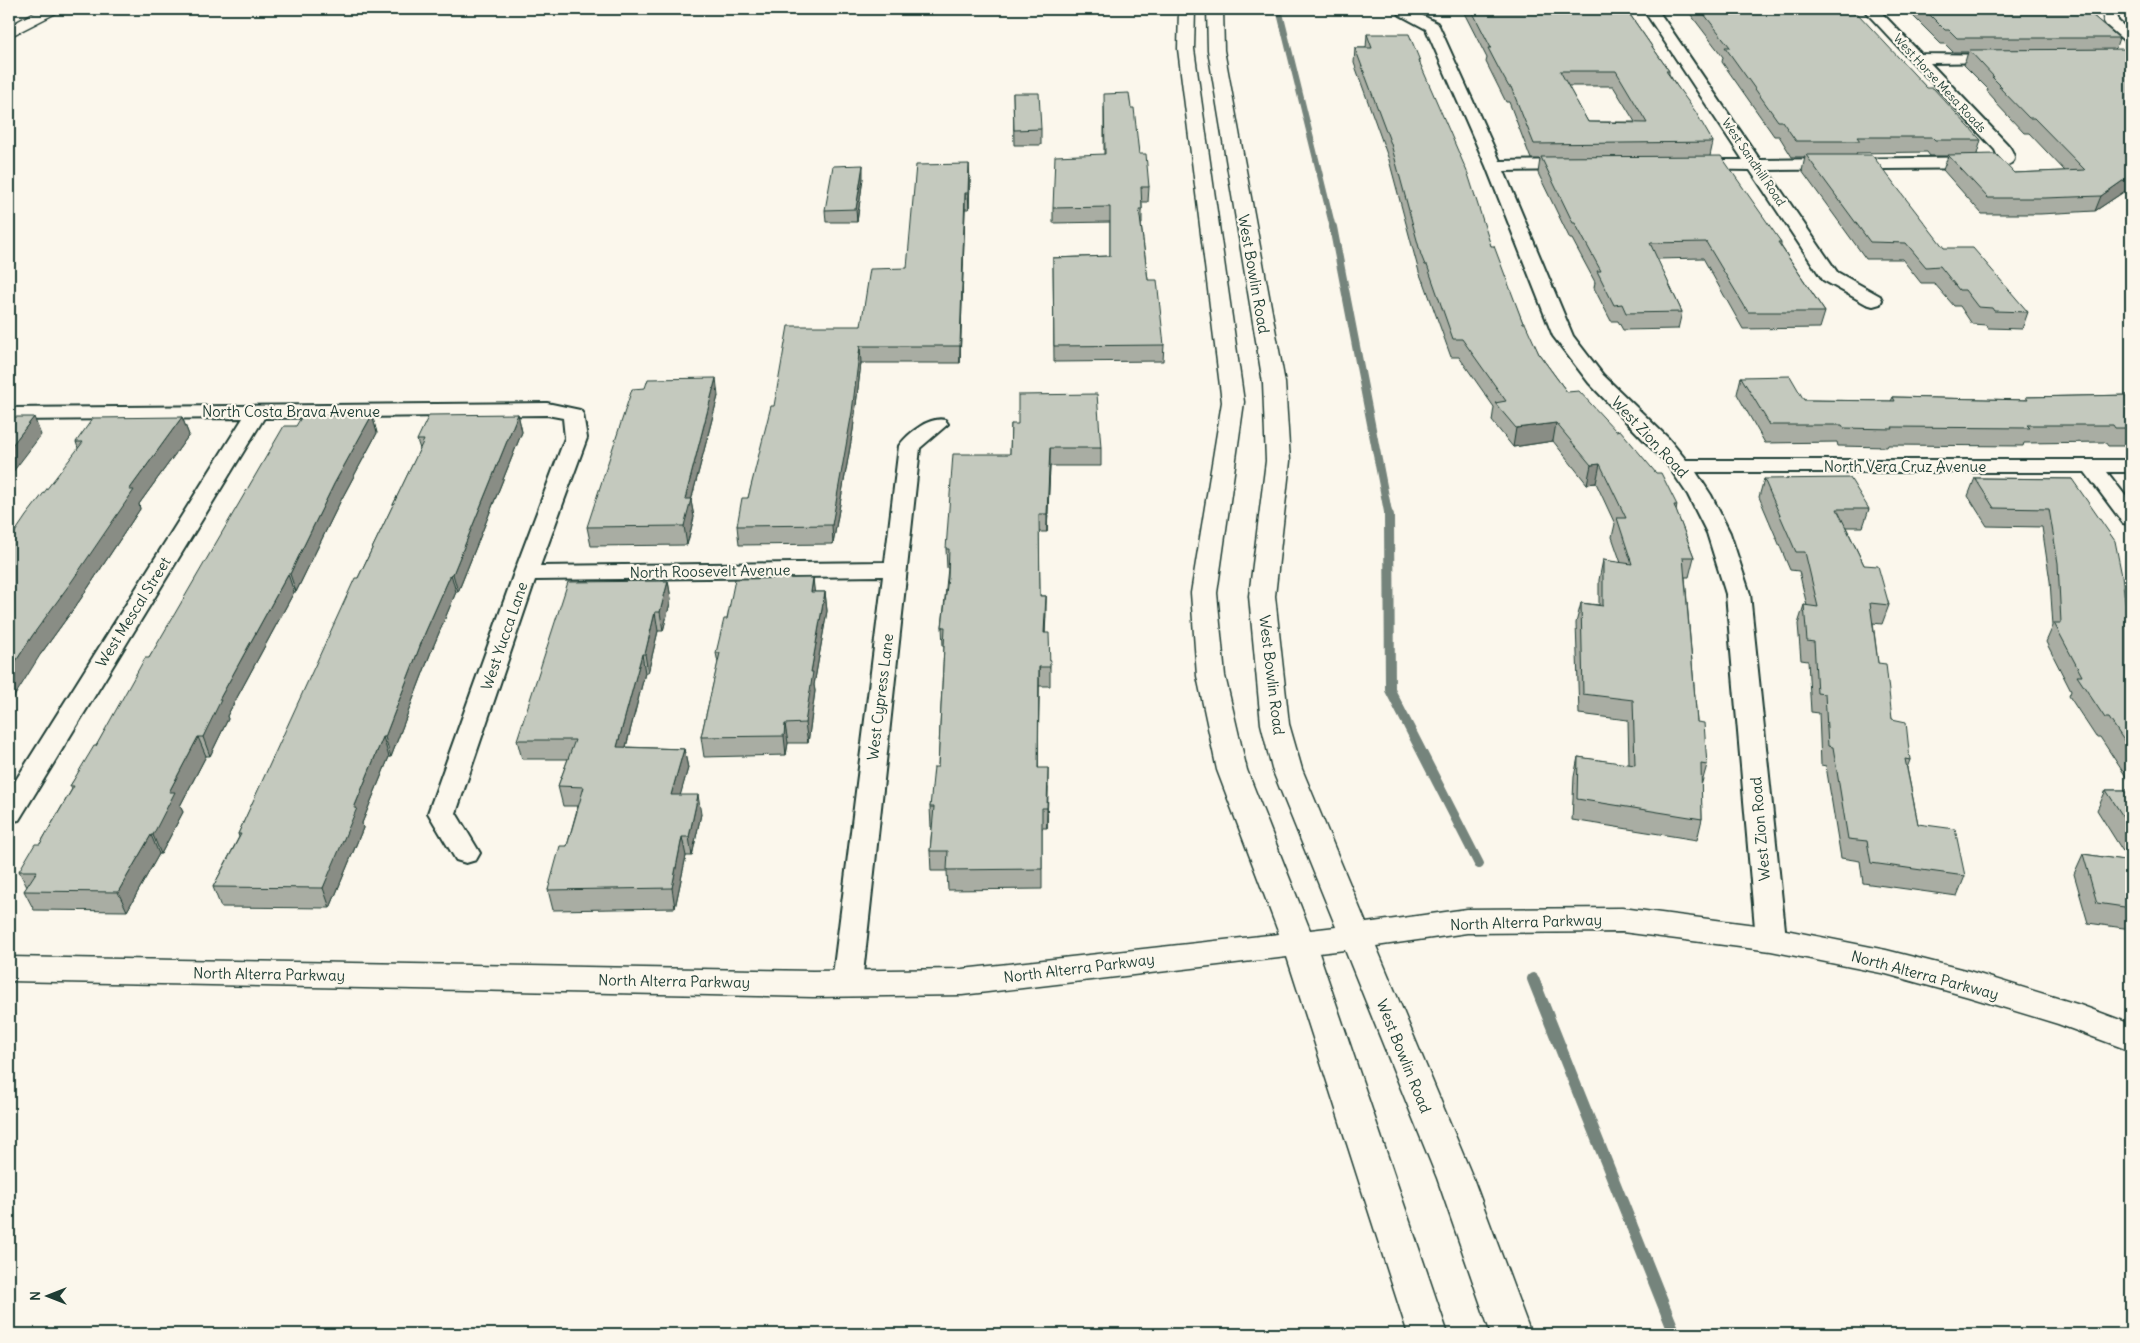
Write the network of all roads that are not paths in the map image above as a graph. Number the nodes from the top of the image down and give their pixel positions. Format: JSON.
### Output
{"nodes":[{"id":1,"x":52,"y":9,"type":"edge"},
{"id":2,"x":1187,"y":9,"type":"edge"},
{"id":3,"x":1215,"y":9,"type":"edge"},
{"id":4,"x":1650,"y":9,"type":"edge"},
{"id":5,"x":1870,"y":9,"type":"edge"},
{"id":6,"x":2110,"y":9,"type":"edge"},
{"id":7,"x":1405,"y":12,"type":"dead end"},
{"id":8,"x":9,"y":32,"type":"edge"},
{"id":9,"x":2131,"y":39,"type":"edge"},
{"id":10,"x":2015,"y":58,"type":"edge"},
{"id":11,"x":1918,"y":59,"type":"junction"},
{"id":12,"x":1756,"y":164,"type":"junction"},
{"id":13,"x":1591,"y":165,"type":"edge"},
{"id":14,"x":1679,"y":165,"type":"edge"},
{"id":15,"x":1494,"y":166,"type":"junction"},
{"id":16,"x":1873,"y":300,"type":"dead end"},
{"id":17,"x":256,"y":412,"type":"junction"},
{"id":18,"x":9,"y":414,"type":"edge"},
{"id":19,"x":573,"y":414,"type":"joint"},
{"id":20,"x":938,"y":424,"type":"dead end"},
{"id":21,"x":1679,"y":466,"type":"junction"},
{"id":22,"x":2091,"y":466,"type":"junction"},
{"id":23,"x":2131,"y":466,"type":"edge"},
{"id":24,"x":2131,"y":518,"type":"edge"},
{"id":25,"x":894,"y":569,"type":"junction"},
{"id":26,"x":526,"y":573,"type":"junction"},
{"id":27,"x":9,"y":813,"type":"edge"},
{"id":28,"x":466,"y":853,"type":"dead end"},
{"id":29,"x":1355,"y":937,"type":"junction"},
{"id":30,"x":1771,"y":938,"type":"junction"},
{"id":31,"x":1299,"y":943,"type":"junction"},
{"id":32,"x":9,"y":969,"type":"edge"},
{"id":33,"x":846,"y":983,"type":"junction"},
{"id":34,"x":2131,"y":1038,"type":"edge"},
{"id":35,"x":1428,"y":1334,"type":"edge"},
{"id":36,"x":1511,"y":1334,"type":"edge"}],
"edges":[{"from":1,"to":8,"type":"street"},
{"from":2,"to":31,"type":"street"},
{"from":3,"to":29,"type":"street","name":"West Bowlin Road"},
{"from":4,"to":12,"type":"street","name":"West Sandhill Road"},
{"from":5,"to":11,"type":"street","name":"West Horse Mesa Roads"},
{"from":6,"to":9,"type":"street"},
{"from":7,"to":15,"type":"street","name":"West Zion Road"},
{"from":10,"to":11,"type":"street"},
{"from":11,"to":12,"type":"street","name":"West Horse Mesa Roads"},
{"from":12,"to":14,"type":"street"},
{"from":12,"to":16,"type":"street","name":"West Sandhill Road"},
{"from":13,"to":15,"type":"street"},
{"from":15,"to":21,"type":"street","name":"West Zion Road"},
{"from":17,"to":18,"type":"street","name":"North Costa Brava Avenue"},
{"from":17,"to":19,"type":"street","name":"North Costa Brava Avenue"},
{"from":17,"to":27,"type":"street","name":"West Mescal Street"},
{"from":19,"to":26,"type":"street","name":"West Yucca Lane"},
{"from":20,"to":25,"type":"street","name":"West Cypress Lane"},
{"from":21,"to":22,"type":"street","name":"North Vera Cruz Avenue"},
{"from":21,"to":30,"type":"street","name":"West Zion Road"},
{"from":22,"to":23,"type":"street","name":"North Vera Cruz Avenue"},
{"from":22,"to":24,"type":"street"},
{"from":25,"to":26,"type":"street","name":"North Roosevelt Avenue"},
{"from":25,"to":33,"type":"street","name":"West Cypress Lane"},
{"from":26,"to":28,"type":"street","name":"West Yucca Lane"},
{"from":29,"to":30,"type":"street","name":"North Alterra Parkway"},
{"from":29,"to":31,"type":"street","name":"North Alterra Parkway"},
{"from":29,"to":36,"type":"street","name":"West Bowlin Road"},
{"from":30,"to":34,"type":"street","name":"North Alterra Parkway"},
{"from":31,"to":33,"type":"street","name":"North Alterra Parkway"},
{"from":31,"to":35,"type":"street"},
{"from":32,"to":33,"type":"street","name":"North Alterra Parkway"}]}
